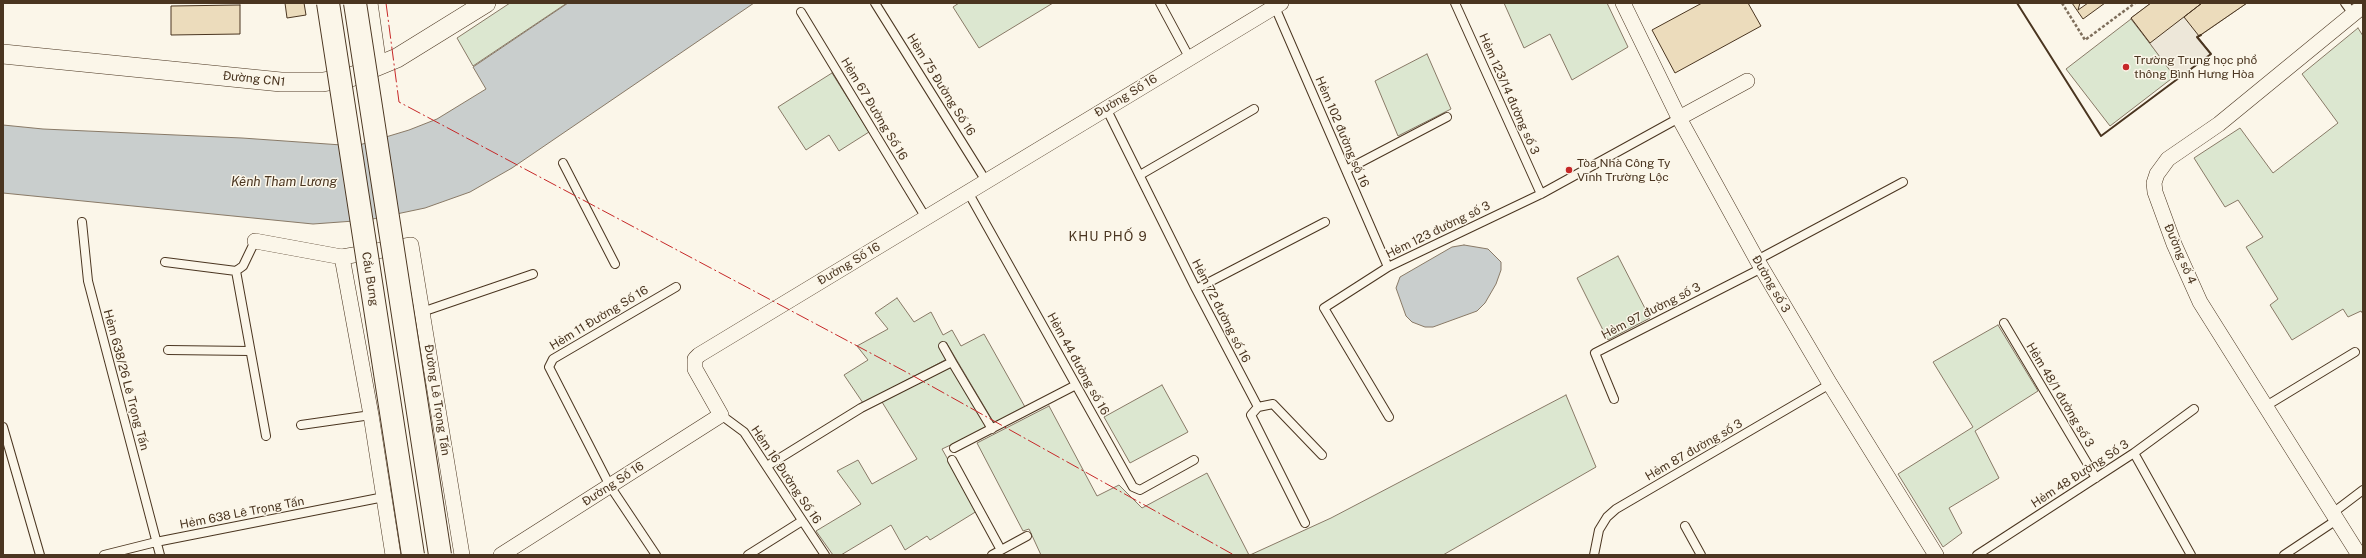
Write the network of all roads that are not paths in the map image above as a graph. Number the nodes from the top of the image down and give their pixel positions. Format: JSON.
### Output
{"nodes":[{"id":1,"x":328,"y":3,"type":"edge"},
{"id":2,"x":355,"y":3,"type":"edge"},
{"id":3,"x":370,"y":3,"type":"edge"},
{"id":4,"x":486,"y":3,"type":"edge"},
{"id":5,"x":875,"y":3,"type":"edge"},
{"id":6,"x":1160,"y":3,"type":"edge"},
{"id":7,"x":1455,"y":3,"type":"edge"},
{"id":8,"x":1623,"y":3,"type":"edge"},
{"id":9,"x":1278,"y":5,"type":"edge"},
{"id":10,"x":2354,"y":8,"type":"edge"},
{"id":11,"x":801,"y":12,"type":"dead end"},
{"id":12,"x":3,"y":54,"type":"edge"},
{"id":13,"x":1189,"y":57,"type":"junction"},
{"id":14,"x":379,"y":66,"type":"junction"},
{"id":15,"x":1747,"y":81,"type":"dead end"},
{"id":16,"x":1106,"y":108,"type":"junction"},
{"id":17,"x":1254,"y":109,"type":"dead end"},
{"id":18,"x":1447,"y":117,"type":"dead end"},
{"id":19,"x":1679,"y":118,"type":"junction"},
{"id":20,"x":563,"y":163,"type":"dead end"},
{"id":21,"x":1346,"y":170,"type":"junction"},
{"id":22,"x":1140,"y":175,"type":"junction"},
{"id":23,"x":986,"y":181,"type":"junction"},
{"id":24,"x":1903,"y":182,"type":"dead end"},
{"id":25,"x":968,"y":192,"type":"junction"},
{"id":26,"x":1540,"y":194,"type":"junction"},
{"id":27,"x":926,"y":218,"type":"junction"},
{"id":28,"x":82,"y":222,"type":"dead end"},
{"id":29,"x":1325,"y":222,"type":"dead end"},
{"id":30,"x":255,"y":241,"type":"joint"},
{"id":31,"x":342,"y":257,"type":"junction"},
{"id":32,"x":165,"y":262,"type":"dead end"},
{"id":33,"x":614,"y":264,"type":"dead end"},
{"id":34,"x":1759,"y":264,"type":"junction"},
{"id":35,"x":1388,"y":267,"type":"junction"},
{"id":36,"x":236,"y":271,"type":"junction"},
{"id":37,"x":533,"y":274,"type":"dead end"},
{"id":38,"x":676,"y":287,"type":"dead end"},
{"id":39,"x":1196,"y":289,"type":"junction"},
{"id":40,"x":422,"y":312,"type":"junction"},
{"id":41,"x":2004,"y":323,"type":"dead end"},
{"id":42,"x":943,"y":346,"type":"dead end"},
{"id":43,"x":168,"y":350,"type":"dead end"},
{"id":44,"x":250,"y":351,"type":"junction"},
{"id":45,"x":2355,"y":352,"type":"dead end"},
{"id":46,"x":952,"y":362,"type":"junction"},
{"id":47,"x":1830,"y":384,"type":"junction"},
{"id":48,"x":1076,"y":385,"type":"junction"},
{"id":49,"x":1614,"y":399,"type":"dead end"},
{"id":50,"x":2266,"y":406,"type":"junction"},
{"id":51,"x":1258,"y":407,"type":"junction"},
{"id":52,"x":2194,"y":409,"type":"dead end"},
{"id":53,"x":371,"y":415,"type":"junction"},
{"id":54,"x":721,"y":415,"type":"junction"},
{"id":55,"x":1390,"y":417,"type":"dead end"},
{"id":56,"x":301,"y":425,"type":"dead end"},
{"id":57,"x":3,"y":427,"type":"edge"},
{"id":58,"x":992,"y":430,"type":"junction"},
{"id":59,"x":266,"y":436,"type":"dead end"},
{"id":60,"x":954,"y":448,"type":"dead end"},
{"id":61,"x":2134,"y":454,"type":"junction"},
{"id":62,"x":1322,"y":455,"type":"dead end"},
{"id":63,"x":952,"y":460,"type":"dead end"},
{"id":64,"x":1194,"y":460,"type":"dead end"},
{"id":65,"x":767,"y":466,"type":"junction"},
{"id":66,"x":2096,"y":478,"type":"junction"},
{"id":67,"x":610,"y":486,"type":"junction"},
{"id":68,"x":2363,"y":490,"type":"edge"},
{"id":69,"x":384,"y":497,"type":"junction"},
{"id":70,"x":2336,"y":516,"type":"junction"},
{"id":71,"x":802,"y":521,"type":"junction"},
{"id":72,"x":1305,"y":523,"type":"dead end"},
{"id":73,"x":1686,"y":526,"type":"dead end"},
{"id":74,"x":1027,"y":536,"type":"dead end"},
{"id":75,"x":156,"y":542,"type":"junction"},
{"id":76,"x":1001,"y":550,"type":"junction"},
{"id":77,"x":40,"y":555,"type":"edge"},
{"id":78,"x":104,"y":555,"type":"edge"},
{"id":79,"x":160,"y":555,"type":"edge"},
{"id":80,"x":393,"y":555,"type":"edge"},
{"id":81,"x":413,"y":555,"type":"edge"},
{"id":82,"x":440,"y":555,"type":"edge"},
{"id":83,"x":462,"y":555,"type":"edge"},
{"id":84,"x":501,"y":555,"type":"edge"},
{"id":85,"x":656,"y":555,"type":"edge"},
{"id":86,"x":748,"y":555,"type":"edge"},
{"id":87,"x":825,"y":555,"type":"edge"},
{"id":88,"x":992,"y":555,"type":"edge"},
{"id":89,"x":1594,"y":555,"type":"edge"},
{"id":90,"x":1701,"y":555,"type":"edge"},
{"id":91,"x":1936,"y":555,"type":"edge"},
{"id":92,"x":1977,"y":555,"type":"edge"},
{"id":93,"x":2191,"y":555,"type":"edge"},
{"id":94,"x":2284,"y":555,"type":"edge"},
{"id":95,"x":2360,"y":555,"type":"edge"}],
"edges":[{"from":1,"to":81,"type":"main road","name":"Cầu Bưng","bridge":true},
{"from":2,"to":82,"type":"main road","bridge":true},
{"from":3,"to":14,"type":"street"},
{"from":4,"to":14,"type":"street","name":"Đường CN1"},
{"from":5,"to":23,"type":"lane","name":"Hẻm 75 Đường Số 16"},
{"from":6,"to":13,"type":"lane"},
{"from":7,"to":26,"type":"lane","name":"Hẻm 123/14 đường số 3"},
{"from":8,"to":19,"type":"street","name":"Đường số 3"},
{"from":9,"to":13,"type":"street","name":"Đường Số 16"},
{"from":9,"to":21,"type":"lane","name":"Hẻm 102 đường số 16"},
{"from":10,"to":50,"type":"street","name":"Đường số 4"},
{"from":11,"to":27,"type":"lane","name":"Hẻm 67 Đường Số 16"},
{"from":12,"to":14,"type":"street","name":"Đường CN1"},
{"from":13,"to":16,"type":"street","name":"Đường Số 16"},
{"from":15,"to":19,"type":"street"},
{"from":16,"to":22,"type":"lane","name":"Hẻm 72 đường số 16"},
{"from":16,"to":23,"type":"street","name":"Đường Số 16"},
{"from":17,"to":22,"type":"lane"},
{"from":18,"to":21,"type":"lane"},
{"from":19,"to":26,"type":"lane","name":"Hẻm 123 đường số 3"},
{"from":19,"to":34,"type":"street","name":"Đường số 3"},
{"from":20,"to":33,"type":"lane"},
{"from":21,"to":35,"type":"lane","name":"Hẻm 102 đường số 16"},
{"from":22,"to":39,"type":"lane","name":"Hẻm 72 đường số 16"},
{"from":23,"to":25,"type":"street","name":"Đường Số 16"},
{"from":24,"to":34,"type":"lane"},
{"from":25,"to":27,"type":"street","name":"Đường Số 16"},
{"from":25,"to":48,"type":"lane","name":"Hẻm 44 đường số 16"},
{"from":26,"to":35,"type":"lane","name":"Hẻm 123 đường số 3"},
{"from":27,"to":54,"type":"street","name":"Đường Số 16"},
{"from":28,"to":75,"type":"lane","name":"Hẻm 638/26 Lê Trọng Tấn"},
{"from":29,"to":39,"type":"lane"},
{"from":30,"to":31,"type":"street"},
{"from":30,"to":36,"type":"lane"},
{"from":31,"to":40,"type":"street","name":"Đường Lê Trọng Tấn"},
{"from":31,"to":53,"type":"street"},
{"from":32,"to":36,"type":"lane"},
{"from":34,"to":47,"type":"street","name":"Đường số 3"},
{"from":34,"to":49,"type":"lane","name":"Hẻm 97 đường số 3"},
{"from":35,"to":55,"type":"lane","name":"Hẻm 123 đường số 3"},
{"from":36,"to":44,"type":"lane"},
{"from":37,"to":40,"type":"lane"},
{"from":38,"to":67,"type":"lane","name":"Hẻm 11 Đường Số 16"},
{"from":39,"to":51,"type":"lane","name":"Hẻm 72 đường số 16"},
{"from":40,"to":83,"type":"street","name":"Đường Lê Trọng Tấn"},
{"from":41,"to":66,"type":"lane","name":"Hẻm 48/1 đường số 3"},
{"from":42,"to":46,"type":"lane"},
{"from":43,"to":44,"type":"lane"},
{"from":44,"to":59,"type":"lane"},
{"from":45,"to":50,"type":"lane"},
{"from":46,"to":58,"type":"lane"},
{"from":46,"to":65,"type":"lane"},
{"from":47,"to":89,"type":"lane","name":"Hẻm 87 đường số 3"},
{"from":47,"to":91,"type":"street","name":"Đường số 3"},
{"from":48,"to":58,"type":"lane"},
{"from":48,"to":64,"type":"lane","name":"Hẻm 44 đường số 16"},
{"from":50,"to":70,"type":"street","name":"Đường số 4"},
{"from":51,"to":62,"type":"lane"},
{"from":51,"to":72,"type":"lane"},
{"from":52,"to":61,"type":"lane","name":"Hẻm 48 Đường Số 3"},
{"from":53,"to":56,"type":"lane"},
{"from":53,"to":69,"type":"street"},
{"from":54,"to":65,"type":"lane","name":"Hẻm 16 Đường Số 16"},
{"from":54,"to":67,"type":"street","name":"Đường Số 16"},
{"from":57,"to":77,"type":"lane"},
{"from":58,"to":60,"type":"lane"},
{"from":61,"to":66,"type":"lane","name":"Hẻm 48 Đường Số 3"},
{"from":61,"to":93,"type":"lane"},
{"from":63,"to":76,"type":"lane"},
{"from":65,"to":71,"type":"lane","name":"Hẻm 16 Đường Số 16"},
{"from":66,"to":92,"type":"lane","name":"Hẻm 48 Đường Số 3"},
{"from":67,"to":84,"type":"street","name":"Đường Số 16"},
{"from":67,"to":85,"type":"lane"},
{"from":68,"to":70,"type":"lane"},
{"from":69,"to":75,"type":"lane","name":"Hẻm 638 Lê Trọng Tấn"},
{"from":69,"to":80,"type":"street"},
{"from":70,"to":94,"type":"lane"},
{"from":70,"to":95,"type":"street","name":"Đường số 4"},
{"from":71,"to":86,"type":"lane"},
{"from":71,"to":87,"type":"lane","name":"Hẻm 16 Đường Số 16"},
{"from":73,"to":90,"type":"lane"},
{"from":74,"to":76,"type":"lane"},
{"from":75,"to":78,"type":"lane","name":"Hẻm 638 Lê Trọng Tấn"},
{"from":75,"to":79,"type":"lane","name":"Hẻm 638/26 Lê Trọng Tấn"},
{"from":76,"to":88,"type":"lane"}]}
